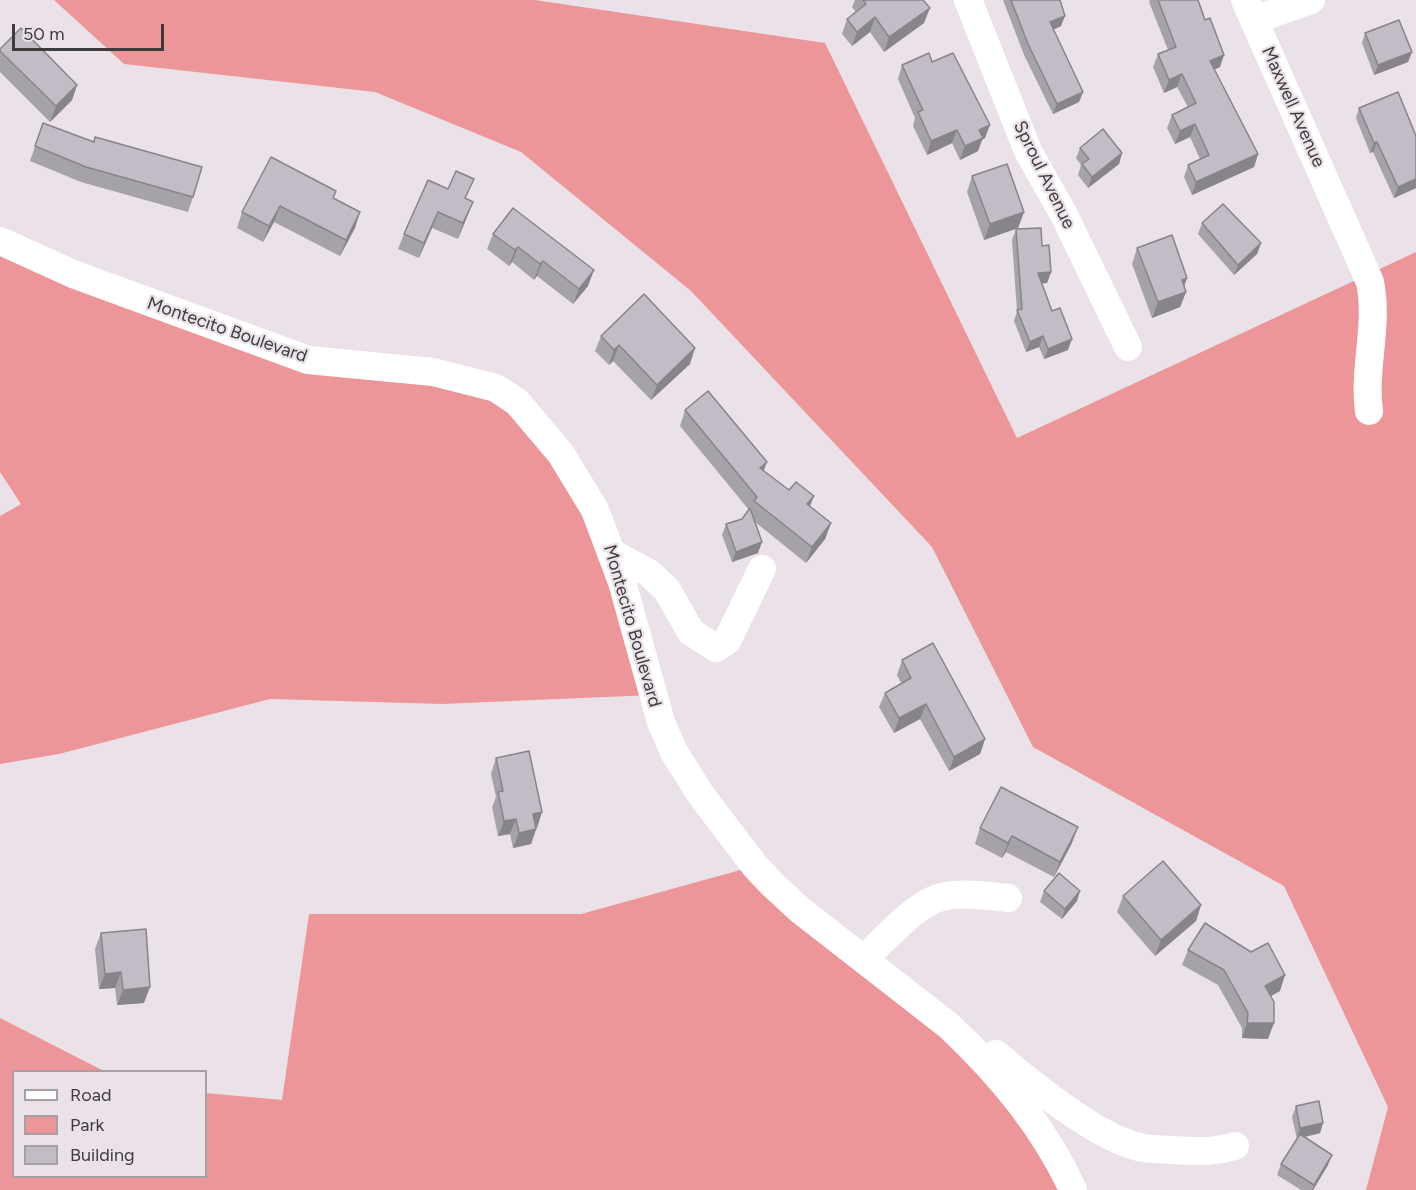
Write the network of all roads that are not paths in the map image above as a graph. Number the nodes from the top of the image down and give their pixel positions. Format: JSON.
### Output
{"nodes":[{"id":1,"x":968,"y":0,"type":"edge"},
{"id":2,"x":1311,"y":0,"type":"edge"},
{"id":3,"x":1250,"y":10,"type":"edge"},
{"id":4,"x":0,"y":241,"type":"edge"},
{"id":5,"x":1128,"y":347,"type":"dead end"},
{"id":6,"x":1369,"y":411,"type":"dead end"},
{"id":7,"x":612,"y":553,"type":"junction"},
{"id":8,"x":762,"y":568,"type":"dead end"},
{"id":9,"x":1008,"y":898,"type":"dead end"},
{"id":10,"x":864,"y":959,"type":"junction"},
{"id":11,"x":971,"y":1047,"type":"junction"},
{"id":12,"x":1235,"y":1146,"type":"dead end"},
{"id":13,"x":1073,"y":1190,"type":"edge"}],
"edges":[{"from":1,"to":5,"type":"street","name":"Sproul Avenue"},
{"from":2,"to":3,"type":"street"},
{"from":3,"to":6,"type":"street","name":"Maxwell Avenue"},
{"from":4,"to":7,"type":"street","name":"Montecito Boulevard"},
{"from":7,"to":8,"type":"street"},
{"from":7,"to":10,"type":"street","name":"Montecito Boulevard"},
{"from":9,"to":10,"type":"street"},
{"from":10,"to":11,"type":"street","name":"Montecito Boulevard"},
{"from":11,"to":12,"type":"street"},
{"from":11,"to":13,"type":"street","name":"Montecito Boulevard"}]}
